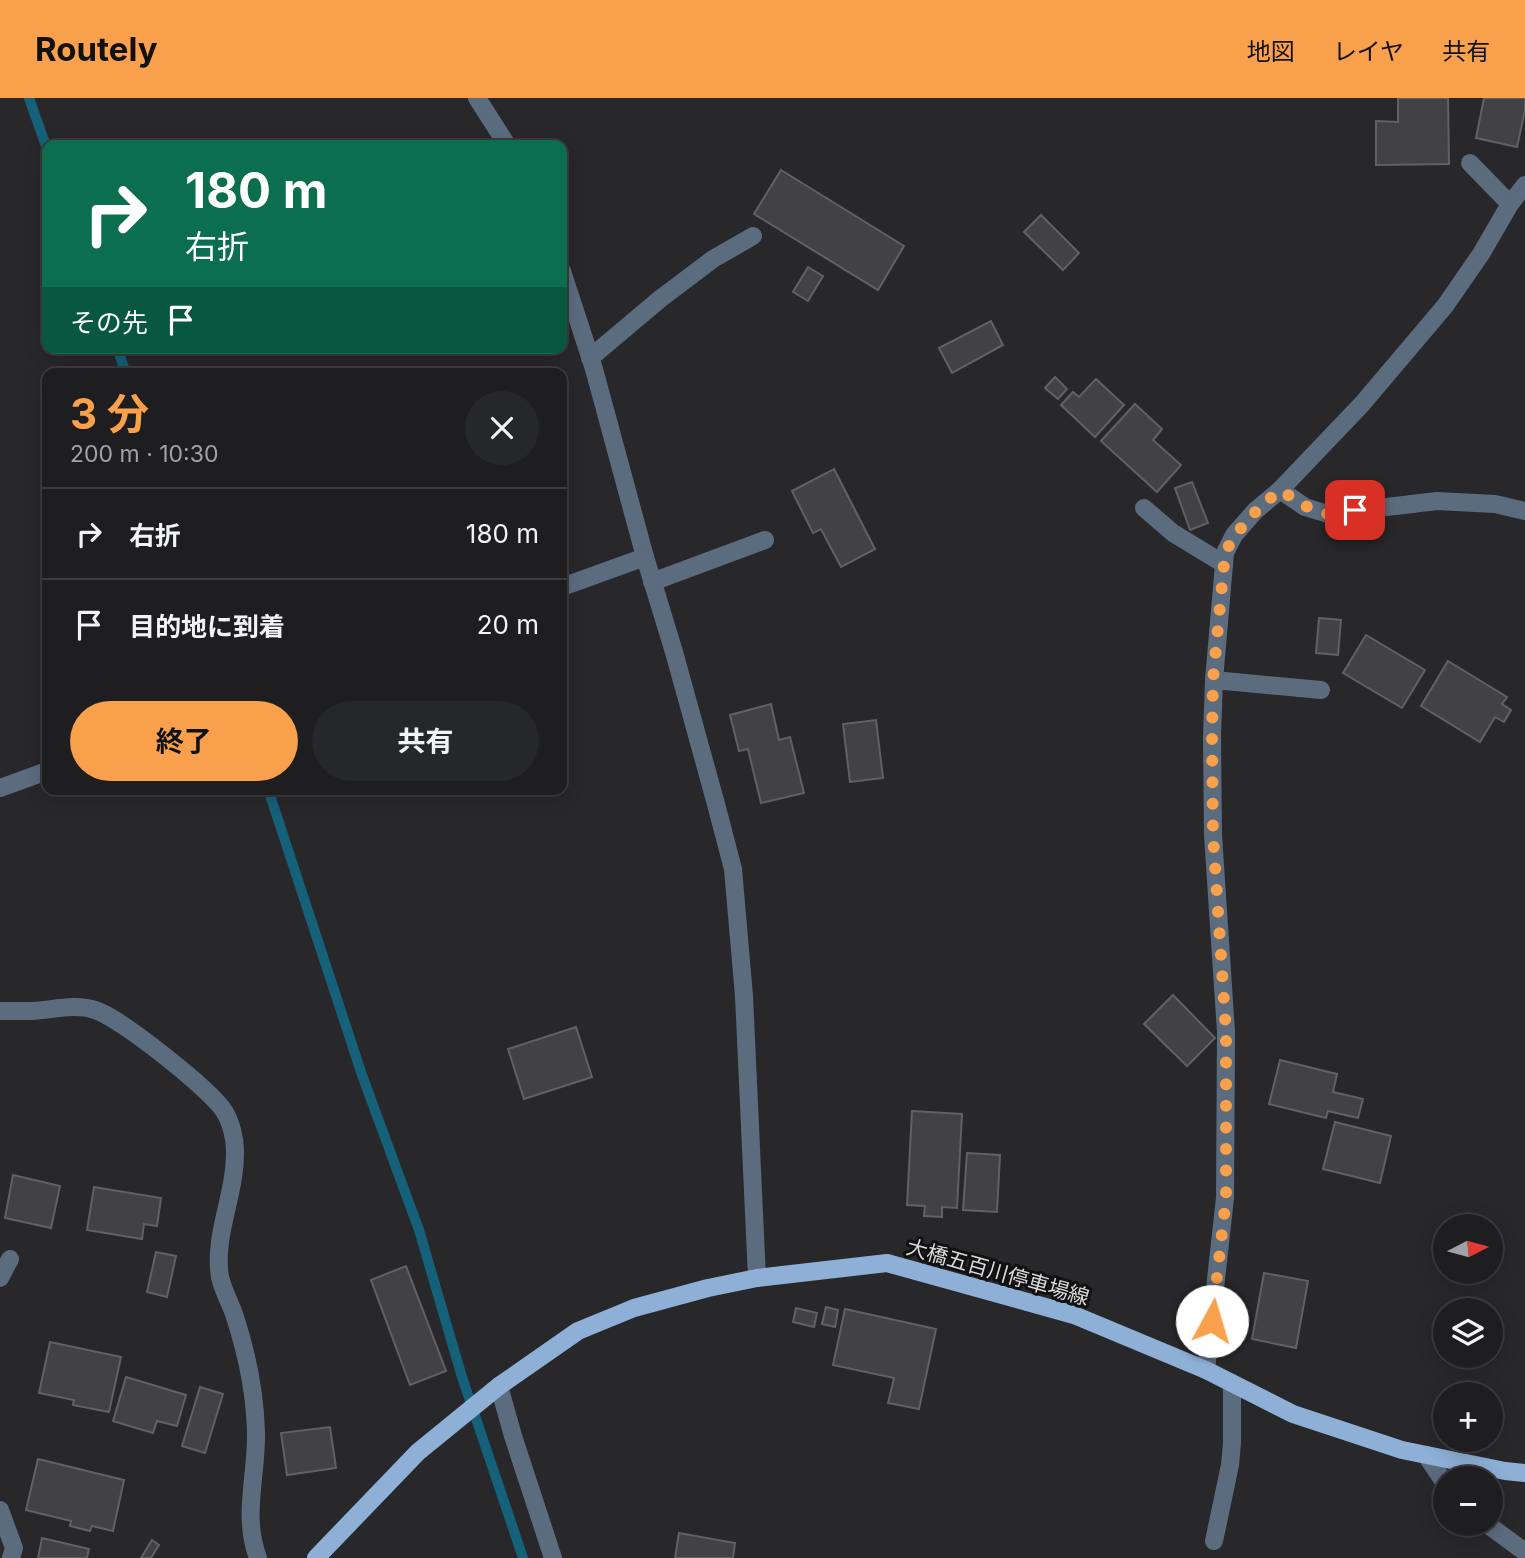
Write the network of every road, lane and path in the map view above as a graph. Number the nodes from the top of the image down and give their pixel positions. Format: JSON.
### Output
{"nodes":[{"id":1,"x":477,"y":98,"type":"edge"},
{"id":2,"x":504,"y":140,"type":"edge"},
{"id":3,"x":1470,"y":163,"type":"dead end"},
{"id":4,"x":1525,"y":185,"type":"edge"},
{"id":5,"x":1510,"y":204,"type":"junction"},
{"id":6,"x":753,"y":236,"type":"dead end"},
{"id":7,"x":567,"y":287,"type":"edge"},
{"id":8,"x":590,"y":358,"type":"junction"},
{"id":9,"x":1280,"y":490,"type":"junction"},
{"id":10,"x":1144,"y":508,"type":"dead end"},
{"id":11,"x":1525,"y":511,"type":"edge"},
{"id":12,"x":765,"y":540,"type":"dead end"},
{"id":13,"x":645,"y":557,"type":"junction"},
{"id":14,"x":1224,"y":564,"type":"junction"},
{"id":15,"x":652,"y":582,"type":"junction"},
{"id":16,"x":567,"y":585,"type":"edge"},
{"id":17,"x":1213,"y":680,"type":"junction"},
{"id":18,"x":1321,"y":690,"type":"dead end"},
{"id":19,"x":42,"y":773,"type":"edge"},
{"id":20,"x":0,"y":788,"type":"edge"},
{"id":21,"x":0,"y":1011,"type":"edge"},
{"id":22,"x":10,"y":1259,"type":"dead end"},
{"id":23,"x":0,"y":1278,"type":"edge"},
{"id":24,"x":757,"y":1278,"type":"junction"},
{"id":25,"x":1206,"y":1370,"type":"junction"},
{"id":26,"x":1232,"y":1383,"type":"junction"},
{"id":27,"x":493,"y":1391,"type":"junction"},
{"id":28,"x":1426,"y":1455,"type":"junction"},
{"id":29,"x":1433,"y":1466,"type":"edge"},
{"id":30,"x":1525,"y":1473,"type":"edge"},
{"id":31,"x":0,"y":1510,"type":"edge"},
{"id":32,"x":1503,"y":1536,"type":"edge"},
{"id":33,"x":1214,"y":1541,"type":"dead end"},
{"id":34,"x":1525,"y":1552,"type":"edge"},
{"id":35,"x":11,"y":1558,"type":"edge"},
{"id":36,"x":258,"y":1558,"type":"edge"},
{"id":37,"x":316,"y":1558,"type":"edge"},
{"id":38,"x":553,"y":1558,"type":"edge"}],
"edges":[{"from":1,"to":2,"type":"street"},
{"from":3,"to":5,"type":"street"},
{"from":4,"to":5,"type":"street"},
{"from":5,"to":9,"type":"street"},
{"from":6,"to":8,"type":"street"},
{"from":7,"to":8,"type":"street"},
{"from":8,"to":13,"type":"street"},
{"from":9,"to":11,"type":"street"},
{"from":9,"to":14,"type":"street"},
{"from":10,"to":14,"type":"street"},
{"from":12,"to":15,"type":"street"},
{"from":13,"to":15,"type":"street"},
{"from":13,"to":16,"type":"street"},
{"from":14,"to":17,"type":"street"},
{"from":15,"to":24,"type":"street"},
{"from":17,"to":18,"type":"street"},
{"from":17,"to":25,"type":"street"},
{"from":19,"to":20,"type":"street"},
{"from":21,"to":36,"type":"street"},
{"from":22,"to":23,"type":"street"},
{"from":24,"to":25,"type":"main road","name":"大橋五百川停車場線"},
{"from":24,"to":27,"type":"main road","name":"大橋五百川停車場線"},
{"from":25,"to":26,"type":"main road","name":"大橋五百川停車場線"},
{"from":26,"to":28,"type":"main road","name":"大橋五百川停車場線"},
{"from":26,"to":33,"type":"street"},
{"from":27,"to":37,"type":"main road","name":"大橋五百川停車場線"},
{"from":27,"to":38,"type":"street"},
{"from":28,"to":29,"type":"street"},
{"from":28,"to":30,"type":"main road","name":"大橋五百川停車場線"},
{"from":31,"to":35,"type":"street"},
{"from":32,"to":34,"type":"street"}]}
